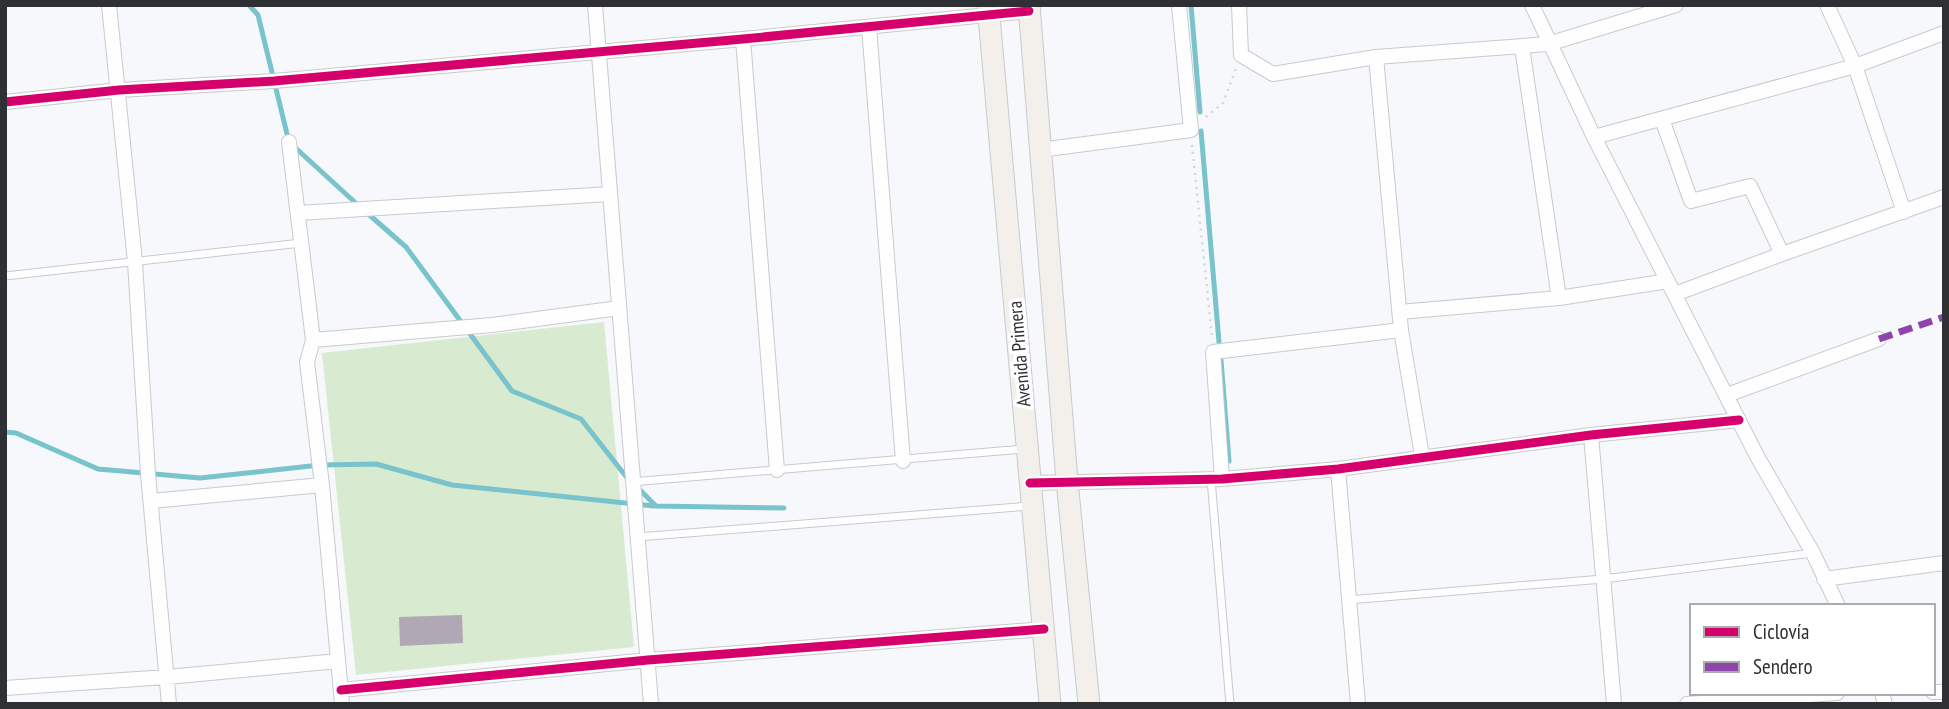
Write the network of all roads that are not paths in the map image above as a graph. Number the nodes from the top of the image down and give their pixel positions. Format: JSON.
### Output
{"nodes":[{"id":1,"x":109,"y":5,"type":"edge"},
{"id":2,"x":595,"y":5,"type":"edge"},
{"id":3,"x":1179,"y":5,"type":"edge"},
{"id":4,"x":1239,"y":5,"type":"edge"},
{"id":5,"x":1532,"y":5,"type":"edge"},
{"id":6,"x":1676,"y":5,"type":"edge"},
{"id":7,"x":1827,"y":5,"type":"edge"},
{"id":8,"x":1029,"y":8,"type":"edge"},
{"id":9,"x":988,"y":9,"type":"edge"},
{"id":10,"x":869,"y":26,"type":"junction"},
{"id":11,"x":1944,"y":33,"type":"edge"},
{"id":12,"x":743,"y":39,"type":"junction"},
{"id":13,"x":1548,"y":44,"type":"junction"},
{"id":14,"x":1522,"y":47,"type":"junction"},
{"id":15,"x":600,"y":51,"type":"junction"},
{"id":16,"x":1376,"y":57,"type":"junction"},
{"id":17,"x":1855,"y":66,"type":"junction"},
{"id":18,"x":119,"y":90,"type":"junction"},
{"id":19,"x":5,"y":102,"type":"edge"},
{"id":20,"x":1662,"y":119,"type":"junction"},
{"id":21,"x":1594,"y":137,"type":"junction"},
{"id":22,"x":289,"y":142,"type":"dead end"},
{"id":23,"x":1040,"y":150,"type":"junction"},
{"id":24,"x":610,"y":194,"type":"junction"},
{"id":25,"x":1944,"y":197,"type":"edge"},
{"id":26,"x":1904,"y":212,"type":"junction"},
{"id":27,"x":298,"y":213,"type":"junction"},
{"id":28,"x":301,"y":243,"type":"junction"},
{"id":29,"x":1782,"y":254,"type":"junction"},
{"id":30,"x":135,"y":262,"type":"junction"},
{"id":31,"x":5,"y":276,"type":"edge"},
{"id":32,"x":1668,"y":281,"type":"junction"},
{"id":33,"x":1675,"y":294,"type":"junction"},
{"id":34,"x":1559,"y":298,"type":"junction"},
{"id":35,"x":619,"y":308,"type":"junction"},
{"id":36,"x":1400,"y":312,"type":"junction"},
{"id":37,"x":1401,"y":330,"type":"junction"},
{"id":38,"x":313,"y":340,"type":"junction"},
{"id":39,"x":1879,"y":340,"type":"dead end"},
{"id":40,"x":1727,"y":395,"type":"junction"},
{"id":41,"x":1739,"y":421,"type":"junction"},
{"id":42,"x":1591,"y":435,"type":"junction"},
{"id":43,"x":1028,"y":449,"type":"junction"},
{"id":44,"x":1422,"y":456,"type":"junction"},
{"id":45,"x":903,"y":461,"type":"junction"},
{"id":46,"x":1338,"y":469,"type":"junction"},
{"id":47,"x":777,"y":470,"type":"junction"},
{"id":48,"x":1217,"y":479,"type":"junction"},
{"id":49,"x":1067,"y":481,"type":"junction"},
{"id":50,"x":631,"y":482,"type":"junction"},
{"id":51,"x":1030,"y":483,"type":"junction"},
{"id":52,"x":322,"y":485,"type":"junction"},
{"id":53,"x":151,"y":501,"type":"junction"},
{"id":54,"x":1033,"y":506,"type":"junction"},
{"id":55,"x":636,"y":537,"type":"junction"},
{"id":56,"x":1813,"y":553,"type":"junction"},
{"id":57,"x":1944,"y":563,"type":"edge"},
{"id":58,"x":1603,"y":579,"type":"junction"},
{"id":59,"x":1824,"y":579,"type":"junction"},
{"id":60,"x":1348,"y":600,"type":"junction"},
{"id":61,"x":1837,"y":604,"type":"edge"},
{"id":62,"x":1044,"y":629,"type":"junction"},
{"id":63,"x":648,"y":660,"type":"junction"},
{"id":64,"x":338,"y":661,"type":"junction"},
{"id":65,"x":167,"y":677,"type":"junction"},
{"id":66,"x":5,"y":688,"type":"edge"},
{"id":67,"x":1817,"y":695,"type":"edge"},
{"id":68,"x":341,"y":697,"type":"edge"},
{"id":69,"x":1753,"y":701,"type":"edge"},
{"id":70,"x":169,"y":704,"type":"edge"},
{"id":71,"x":651,"y":704,"type":"edge"},
{"id":72,"x":1050,"y":704,"type":"edge"},
{"id":73,"x":1089,"y":704,"type":"edge"},
{"id":74,"x":1230,"y":704,"type":"edge"},
{"id":75,"x":1358,"y":704,"type":"edge"},
{"id":76,"x":1614,"y":704,"type":"edge"},
{"id":77,"x":1687,"y":704,"type":"edge"}],
"edges":[{"from":1,"to":18,"type":"street"},
{"from":2,"to":15,"type":"street"},
{"from":3,"to":23,"type":"street"},
{"from":4,"to":16,"type":"street"},
{"from":5,"to":13,"type":"street"},
{"from":6,"to":13,"type":"street"},
{"from":7,"to":17,"type":"street"},
{"from":8,"to":9,"type":"street"},
{"from":8,"to":23,"type":"main road","name":"Avenida Primera"},
{"from":9,"to":10,"type":"street"},
{"from":9,"to":43,"type":"main road","name":"Avenida Primera"},
{"from":10,"to":12,"type":"street"},
{"from":10,"to":45,"type":"street"},
{"from":11,"to":17,"type":"street"},
{"from":12,"to":15,"type":"street"},
{"from":12,"to":47,"type":"street"},
{"from":13,"to":14,"type":"street"},
{"from":13,"to":21,"type":"street"},
{"from":14,"to":16,"type":"street"},
{"from":14,"to":34,"type":"street"},
{"from":15,"to":18,"type":"street"},
{"from":15,"to":24,"type":"street"},
{"from":16,"to":36,"type":"street"},
{"from":17,"to":20,"type":"street"},
{"from":17,"to":26,"type":"street"},
{"from":18,"to":19,"type":"street"},
{"from":18,"to":30,"type":"street"},
{"from":20,"to":21,"type":"street"},
{"from":20,"to":29,"type":"street"},
{"from":21,"to":32,"type":"street"},
{"from":22,"to":27,"type":"street"},
{"from":23,"to":49,"type":"main road","name":"Avenida Primera"},
{"from":24,"to":27,"type":"street"},
{"from":24,"to":35,"type":"street"},
{"from":25,"to":26,"type":"street"},
{"from":26,"to":29,"type":"street"},
{"from":27,"to":28,"type":"street"},
{"from":28,"to":30,"type":"lane"},
{"from":28,"to":38,"type":"street"},
{"from":29,"to":33,"type":"street"},
{"from":30,"to":31,"type":"lane"},
{"from":30,"to":53,"type":"street"},
{"from":32,"to":33,"type":"street"},
{"from":32,"to":34,"type":"street"},
{"from":33,"to":40,"type":"street"},
{"from":34,"to":36,"type":"street"},
{"from":35,"to":38,"type":"street"},
{"from":35,"to":50,"type":"street"},
{"from":36,"to":37,"type":"street"},
{"from":37,"to":44,"type":"street"},
{"from":37,"to":48,"type":"street"},
{"from":38,"to":52,"type":"street"},
{"from":39,"to":40,"type":"street"},
{"from":40,"to":41,"type":"street"},
{"from":41,"to":42,"type":"street"},
{"from":41,"to":56,"type":"street"},
{"from":42,"to":44,"type":"street"},
{"from":42,"to":58,"type":"street"},
{"from":43,"to":45,"type":"lane"},
{"from":43,"to":51,"type":"main road","name":"Avenida Primera"},
{"from":44,"to":46,"type":"street"},
{"from":45,"to":47,"type":"lane"},
{"from":46,"to":48,"type":"street"},
{"from":46,"to":60,"type":"street"},
{"from":47,"to":50,"type":"lane"},
{"from":48,"to":49,"type":"street"},
{"from":48,"to":74,"type":"lane"},
{"from":49,"to":51,"type":"street"},
{"from":49,"to":73,"type":"main road","name":"Avenida Primera"},
{"from":50,"to":55,"type":"street"},
{"from":51,"to":54,"type":"main road","name":"Avenida Primera"},
{"from":52,"to":53,"type":"street"},
{"from":52,"to":64,"type":"street"},
{"from":53,"to":65,"type":"street"},
{"from":54,"to":55,"type":"lane"},
{"from":54,"to":62,"type":"main road","name":"Avenida Primera"},
{"from":55,"to":63,"type":"street"},
{"from":56,"to":58,"type":"lane"},
{"from":56,"to":59,"type":"street"},
{"from":57,"to":59,"type":"street"},
{"from":58,"to":60,"type":"lane"},
{"from":58,"to":76,"type":"street"},
{"from":59,"to":61,"type":"street"},
{"from":60,"to":75,"type":"street"},
{"from":62,"to":63,"type":"street"},
{"from":62,"to":72,"type":"main road","name":"Avenida Primera"},
{"from":63,"to":68,"type":"street"},
{"from":63,"to":71,"type":"street"},
{"from":64,"to":65,"type":"street"},
{"from":64,"to":68,"type":"street"},
{"from":65,"to":66,"type":"street"},
{"from":65,"to":70,"type":"street"},
{"from":67,"to":69,"type":"street"},
{"from":69,"to":77,"type":"street"}]}
